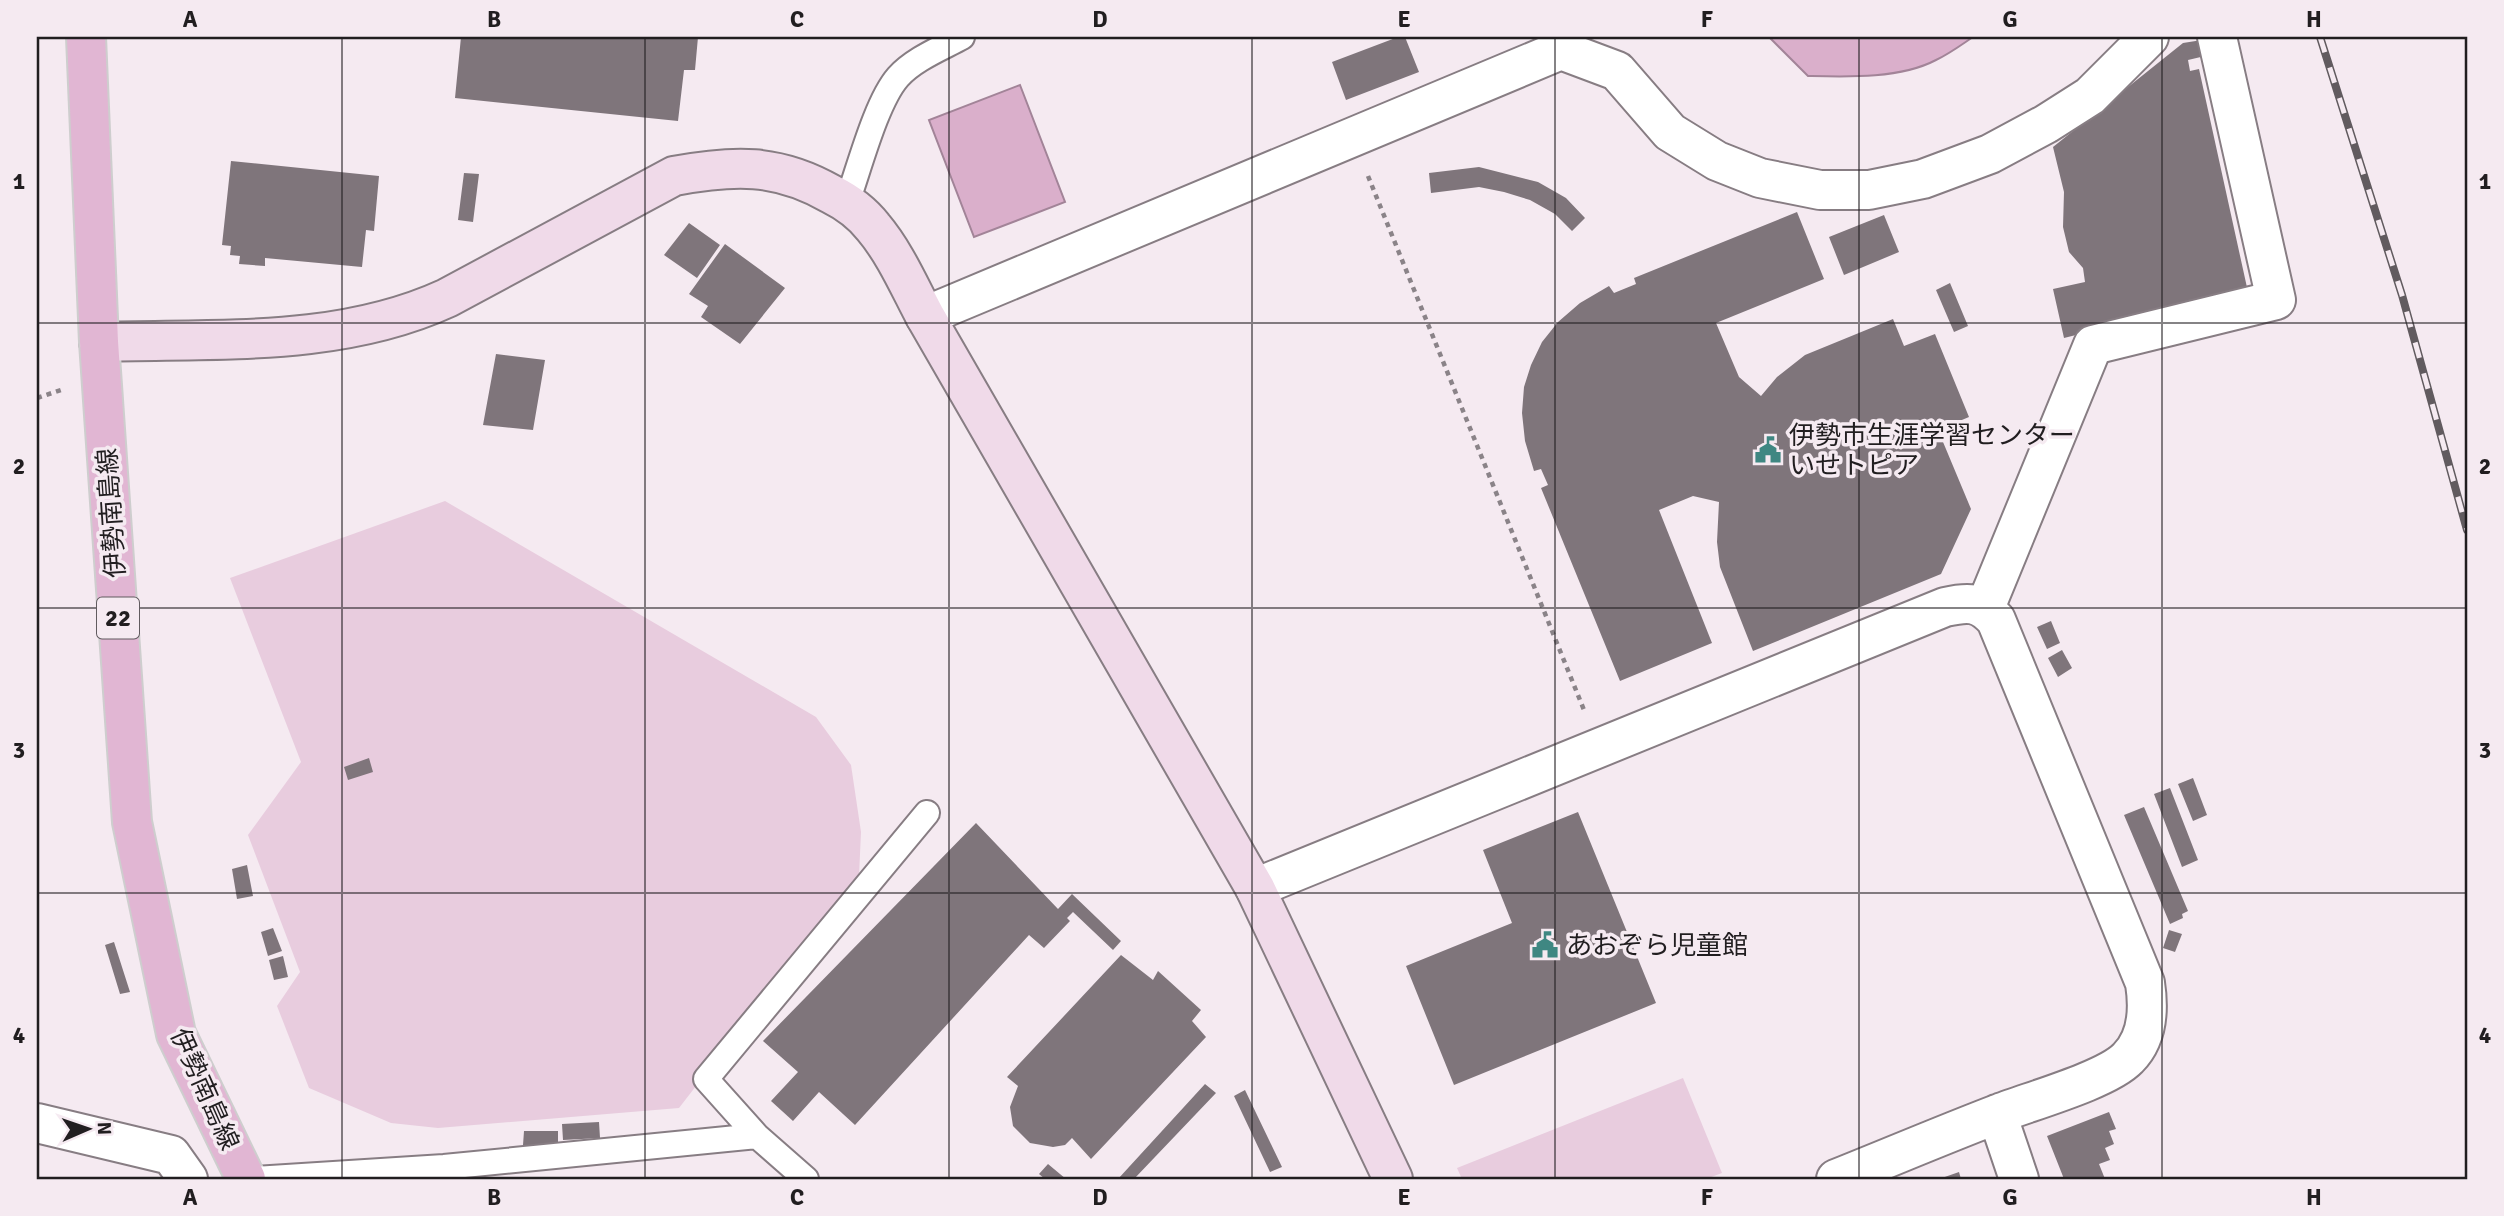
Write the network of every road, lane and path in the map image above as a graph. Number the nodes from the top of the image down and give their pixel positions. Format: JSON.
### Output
{"nodes":[{"id":1,"x":86,"y":37,"type":"edge"},
{"id":2,"x":962,"y":37,"type":"edge"},
{"id":3,"x":2149,"y":37,"type":"edge"},
{"id":4,"x":2217,"y":37,"type":"edge"},
{"id":5,"x":1352,"y":136,"type":"junction"},
{"id":6,"x":847,"y":202,"type":"junction"},
{"id":7,"x":925,"y":316,"type":"junction"},
{"id":8,"x":99,"y":342,"type":"junction"},
{"id":9,"x":1985,"y":608,"type":"junction"},
{"id":10,"x":1599,"y":748,"type":"junction"},
{"id":11,"x":927,"y":813,"type":"dead end"},
{"id":12,"x":1255,"y":888,"type":"junction"},
{"id":13,"x":1997,"y":1114,"type":"junction"},
{"id":14,"x":37,"y":1123,"type":"edge"},
{"id":15,"x":757,"y":1136,"type":"junction"},
{"id":16,"x":188,"y":1179,"type":"edge"},
{"id":17,"x":246,"y":1179,"type":"edge"},
{"id":18,"x":253,"y":1179,"type":"edge"},
{"id":19,"x":806,"y":1179,"type":"edge"},
{"id":20,"x":1393,"y":1179,"type":"edge"},
{"id":21,"x":1836,"y":1179,"type":"edge"},
{"id":22,"x":2019,"y":1179,"type":"edge"}],
"edges":[{"from":1,"to":8,"type":"main road","name":"伊勢南島線","number":"22"},
{"from":2,"to":6,"type":"lane"},
{"from":3,"to":5,"type":"street"},
{"from":4,"to":9,"type":"street"},
{"from":5,"to":7,"type":"street"},
{"from":5,"to":10,"type":"path"},
{"from":6,"to":7,"type":"street"},
{"from":6,"to":8,"type":"street"},
{"from":7,"to":12,"type":"street"},
{"from":8,"to":17,"type":"main road","name":"伊勢南島線","number":"22"},
{"from":9,"to":10,"type":"street"},
{"from":9,"to":13,"type":"street"},
{"from":10,"to":12,"type":"street"},
{"from":11,"to":15,"type":"lane"},
{"from":12,"to":20,"type":"street"},
{"from":13,"to":21,"type":"street"},
{"from":13,"to":22,"type":"street"},
{"from":14,"to":16,"type":"street"},
{"from":15,"to":18,"type":"lane"},
{"from":15,"to":19,"type":"lane"}]}
